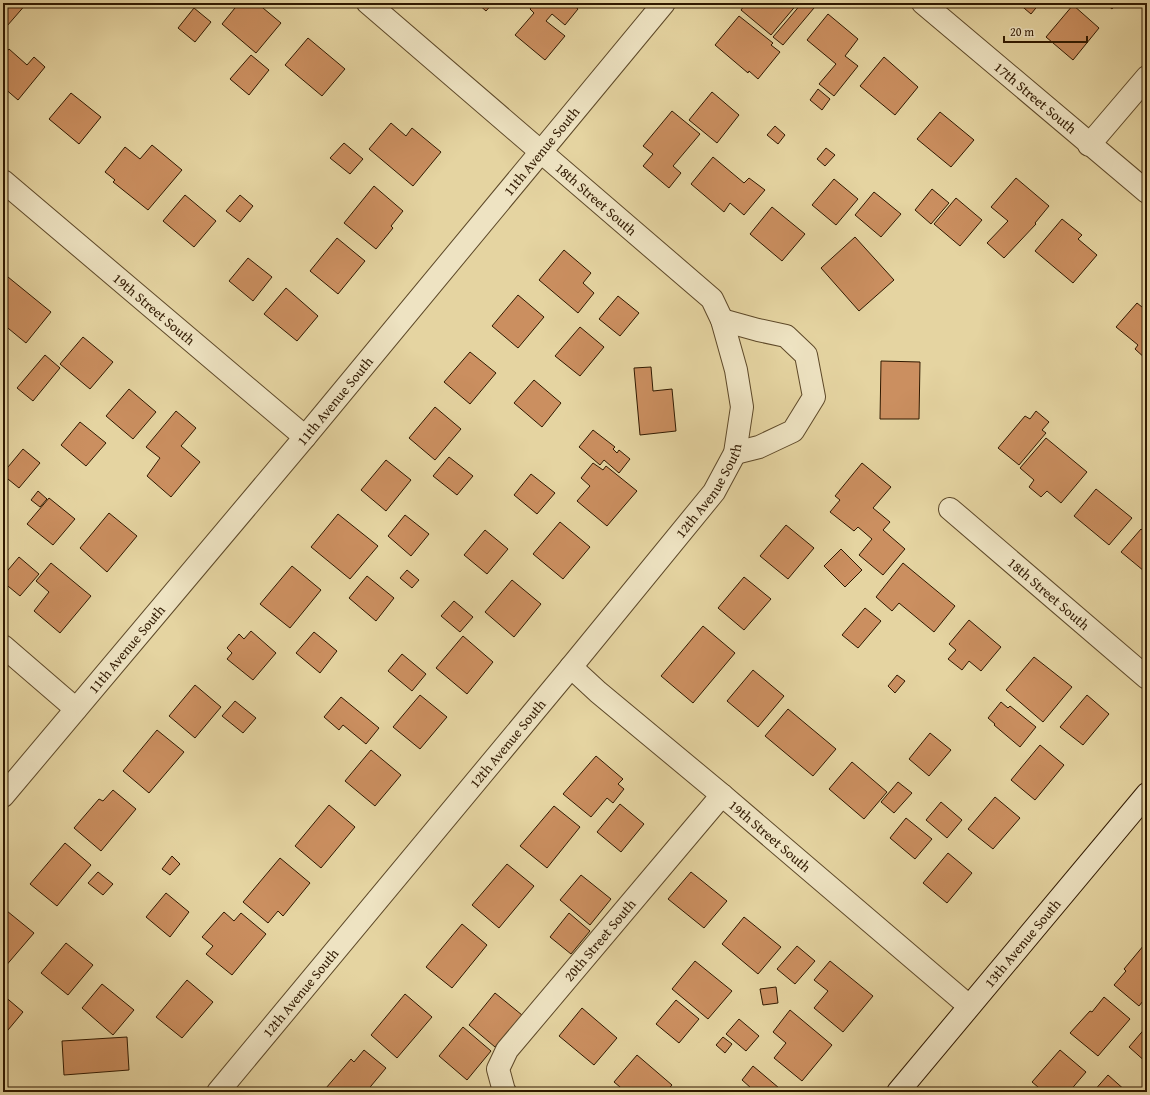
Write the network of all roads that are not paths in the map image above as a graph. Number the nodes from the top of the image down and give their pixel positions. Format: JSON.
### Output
{"nodes":[{"id":1,"x":368,"y":3,"type":"edge"},
{"id":2,"x":664,"y":3,"type":"edge"},
{"id":3,"x":923,"y":3,"type":"edge"},
{"id":4,"x":1147,"y":77,"type":"edge"},
{"id":5,"x":1090,"y":145,"type":"junction"},
{"id":6,"x":541,"y":151,"type":"junction"},
{"id":7,"x":3,"y":181,"type":"edge"},
{"id":8,"x":1147,"y":192,"type":"edge"},
{"id":9,"x":722,"y":320,"type":"junction"},
{"id":10,"x":736,"y":370,"type":"joint"},
{"id":11,"x":305,"y":437,"type":"junction"},
{"id":12,"x":735,"y":453,"type":"junction"},
{"id":13,"x":950,"y":509,"type":"dead end"},
{"id":14,"x":3,"y":646,"type":"edge"},
{"id":15,"x":571,"y":667,"type":"junction"},
{"id":16,"x":1147,"y":678,"type":"edge"},
{"id":17,"x":76,"y":710,"type":"junction"},
{"id":18,"x":1147,"y":794,"type":"edge"},
{"id":19,"x":722,"y":795,"type":"junction"},
{"id":20,"x":3,"y":796,"type":"edge"},
{"id":21,"x":969,"y":1006,"type":"junction"},
{"id":22,"x":218,"y":1092,"type":"edge"},
{"id":23,"x":505,"y":1092,"type":"edge"},
{"id":24,"x":898,"y":1092,"type":"edge"}],
"edges":[{"from":1,"to":6,"type":"street","name":"18th Street South"},
{"from":2,"to":6,"type":"street","name":"11th Avenue South"},
{"from":3,"to":5,"type":"street","name":"17th Street South"},
{"from":4,"to":5,"type":"street"},
{"from":5,"to":8,"type":"street","name":"17th Street South"},
{"from":6,"to":9,"type":"street","name":"18th Street South"},
{"from":6,"to":11,"type":"street","name":"11th Avenue South"},
{"from":7,"to":11,"type":"street","name":"19th Street South"},
{"from":9,"to":10,"type":"street","name":"18th Street South"},
{"from":9,"to":12,"type":"street"},
{"from":10,"to":12,"type":"street","name":"12th Avenue South"},
{"from":11,"to":17,"type":"street","name":"11th Avenue South"},
{"from":12,"to":15,"type":"street","name":"12th Avenue South"},
{"from":13,"to":16,"type":"street","name":"18th Street South"},
{"from":14,"to":17,"type":"street"},
{"from":15,"to":19,"type":"street","name":"19th Street South"},
{"from":15,"to":22,"type":"street","name":"12th Avenue South"},
{"from":17,"to":20,"type":"street","name":"11th Avenue South"},
{"from":18,"to":21,"type":"street","name":"13th Avenue South"},
{"from":19,"to":21,"type":"street","name":"19th Street South"},
{"from":19,"to":23,"type":"street","name":"20th Street South"},
{"from":21,"to":24,"type":"street","name":"13th Avenue South"}]}
